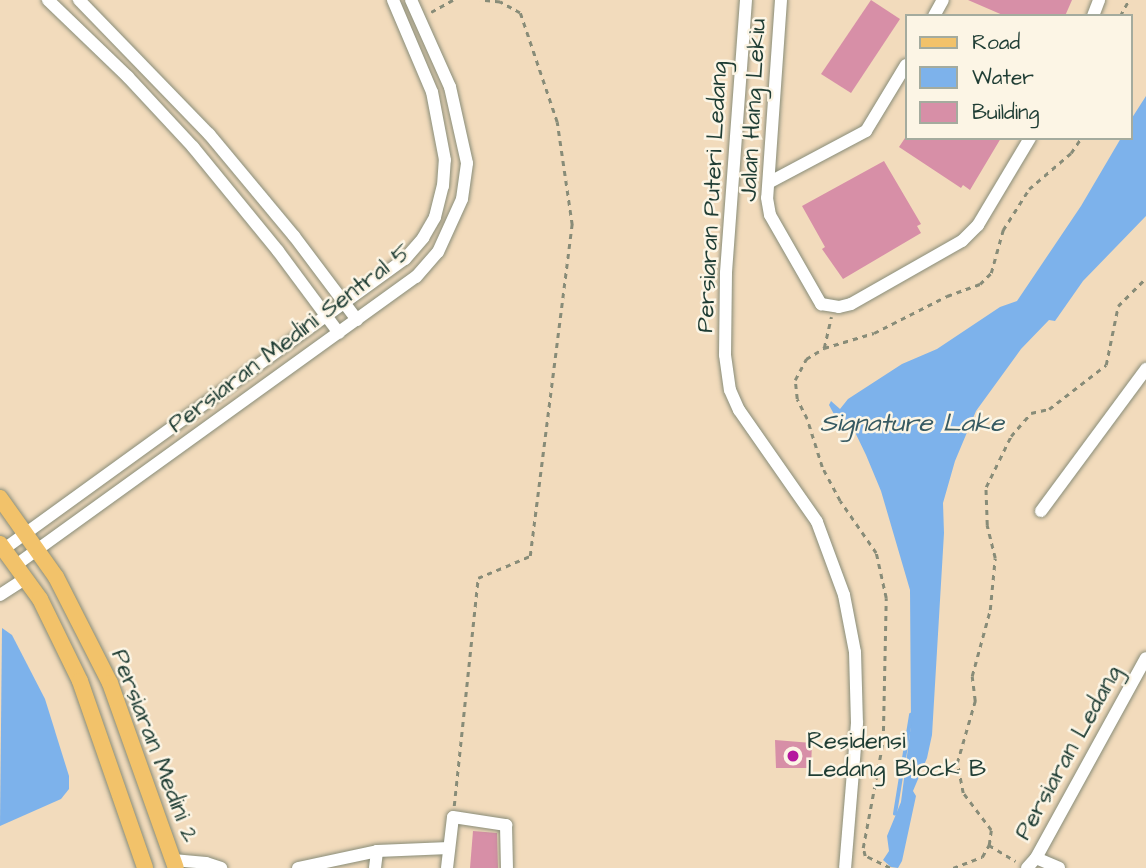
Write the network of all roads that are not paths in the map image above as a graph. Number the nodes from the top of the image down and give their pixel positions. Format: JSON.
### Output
{"nodes":[{"id":1,"x":48,"y":0,"type":"edge"},
{"id":2,"x":79,"y":0,"type":"edge"},
{"id":3,"x":393,"y":0,"type":"edge"},
{"id":4,"x":411,"y":0,"type":"edge"},
{"id":5,"x":746,"y":0,"type":"edge"},
{"id":6,"x":781,"y":0,"type":"edge"},
{"id":7,"x":904,"y":68,"type":"edge"},
{"id":8,"x":1029,"y":140,"type":"edge"},
{"id":9,"x":769,"y":182,"type":"junction"},
{"id":10,"x":345,"y":303,"type":"junction"},
{"id":11,"x":326,"y":317,"type":"junction"},
{"id":12,"x":357,"y":320,"type":"junction"},
{"id":13,"x":339,"y":333,"type":"junction"},
{"id":14,"x":1146,"y":369,"type":"edge"},
{"id":15,"x":1134,"y":383,"type":"junction"},
{"id":16,"x":1146,"y":393,"type":"edge"},
{"id":17,"x":0,"y":498,"type":"edge"},
{"id":18,"x":1041,"y":510,"type":"dead end"},
{"id":19,"x":26,"y":533,"type":"junction"},
{"id":20,"x":2,"y":546,"type":"edge"},
{"id":21,"x":37,"y":550,"type":"junction"},
{"id":22,"x":21,"y":572,"type":"junction"},
{"id":23,"x":0,"y":595,"type":"edge"},
{"id":24,"x":1146,"y":658,"type":"edge"},
{"id":25,"x":449,"y":848,"type":"junction"},
{"id":26,"x":377,"y":851,"type":"junction"},
{"id":27,"x":175,"y":864,"type":"edge"},
{"id":28,"x":1030,"y":864,"type":"edge"},
{"id":29,"x":145,"y":868,"type":"edge"},
{"id":30,"x":220,"y":868,"type":"edge"},
{"id":31,"x":298,"y":868,"type":"edge"},
{"id":32,"x":375,"y":868,"type":"edge"},
{"id":33,"x":447,"y":868,"type":"edge"},
{"id":34,"x":507,"y":868,"type":"edge"},
{"id":35,"x":845,"y":868,"type":"edge"},
{"id":36,"x":1059,"y":868,"type":"edge"}],
"edges":[{"from":1,"to":11,"type":"street"},
{"from":2,"to":10,"type":"street"},
{"from":3,"to":10,"type":"street","name":"Persiaran Medini Sentral 5"},
{"from":4,"to":12,"type":"street","name":"Persiaran Medini Sentral 5"},
{"from":5,"to":35,"type":"street","name":"Persiaran Puteri Ledang"},
{"from":6,"to":9,"type":"street","name":"Jalan Hang Lekiu"},
{"from":7,"to":9,"type":"street"},
{"from":8,"to":9,"type":"street","name":"Jalan Hang Lekiu"},
{"from":10,"to":11,"type":"street","name":"Persiaran Medini Sentral 5"},
{"from":10,"to":12,"type":"street"},
{"from":11,"to":13,"type":"street"},
{"from":11,"to":19,"type":"street","name":"Persiaran Medini Sentral 5"},
{"from":12,"to":13,"type":"street","name":"Persiaran Medini Sentral 5"},
{"from":13,"to":21,"type":"street","name":"Persiaran Medini Sentral 5"},
{"from":14,"to":15,"type":"street"},
{"from":15,"to":16,"type":"street"},
{"from":15,"to":18,"type":"street"},
{"from":17,"to":19,"type":"main road","name":"Persiaran Medini 2"},
{"from":19,"to":20,"type":"street","name":"Persiaran Medini Sentral 5"},
{"from":19,"to":21,"type":"main road","name":"Persiaran Medini 2"},
{"from":20,"to":22,"type":"main road","name":"Persiaran Medini 2"},
{"from":21,"to":22,"type":"street","name":"Persiaran Medini Sentral 5"},
{"from":21,"to":27,"type":"main road","name":"Persiaran Medini 2"},
{"from":22,"to":23,"type":"street","name":"Persiaran Medini Sentral 5"},
{"from":22,"to":29,"type":"main road","name":"Persiaran Medini 2"},
{"from":24,"to":28,"type":"street","name":"Persiaran Ledang"},
{"from":25,"to":26,"type":"street"},
{"from":25,"to":33,"type":"street"},
{"from":25,"to":34,"type":"street"},
{"from":26,"to":31,"type":"street"},
{"from":26,"to":32,"type":"street"},
{"from":27,"to":30,"type":"street"},
{"from":28,"to":36,"type":"street"}]}
